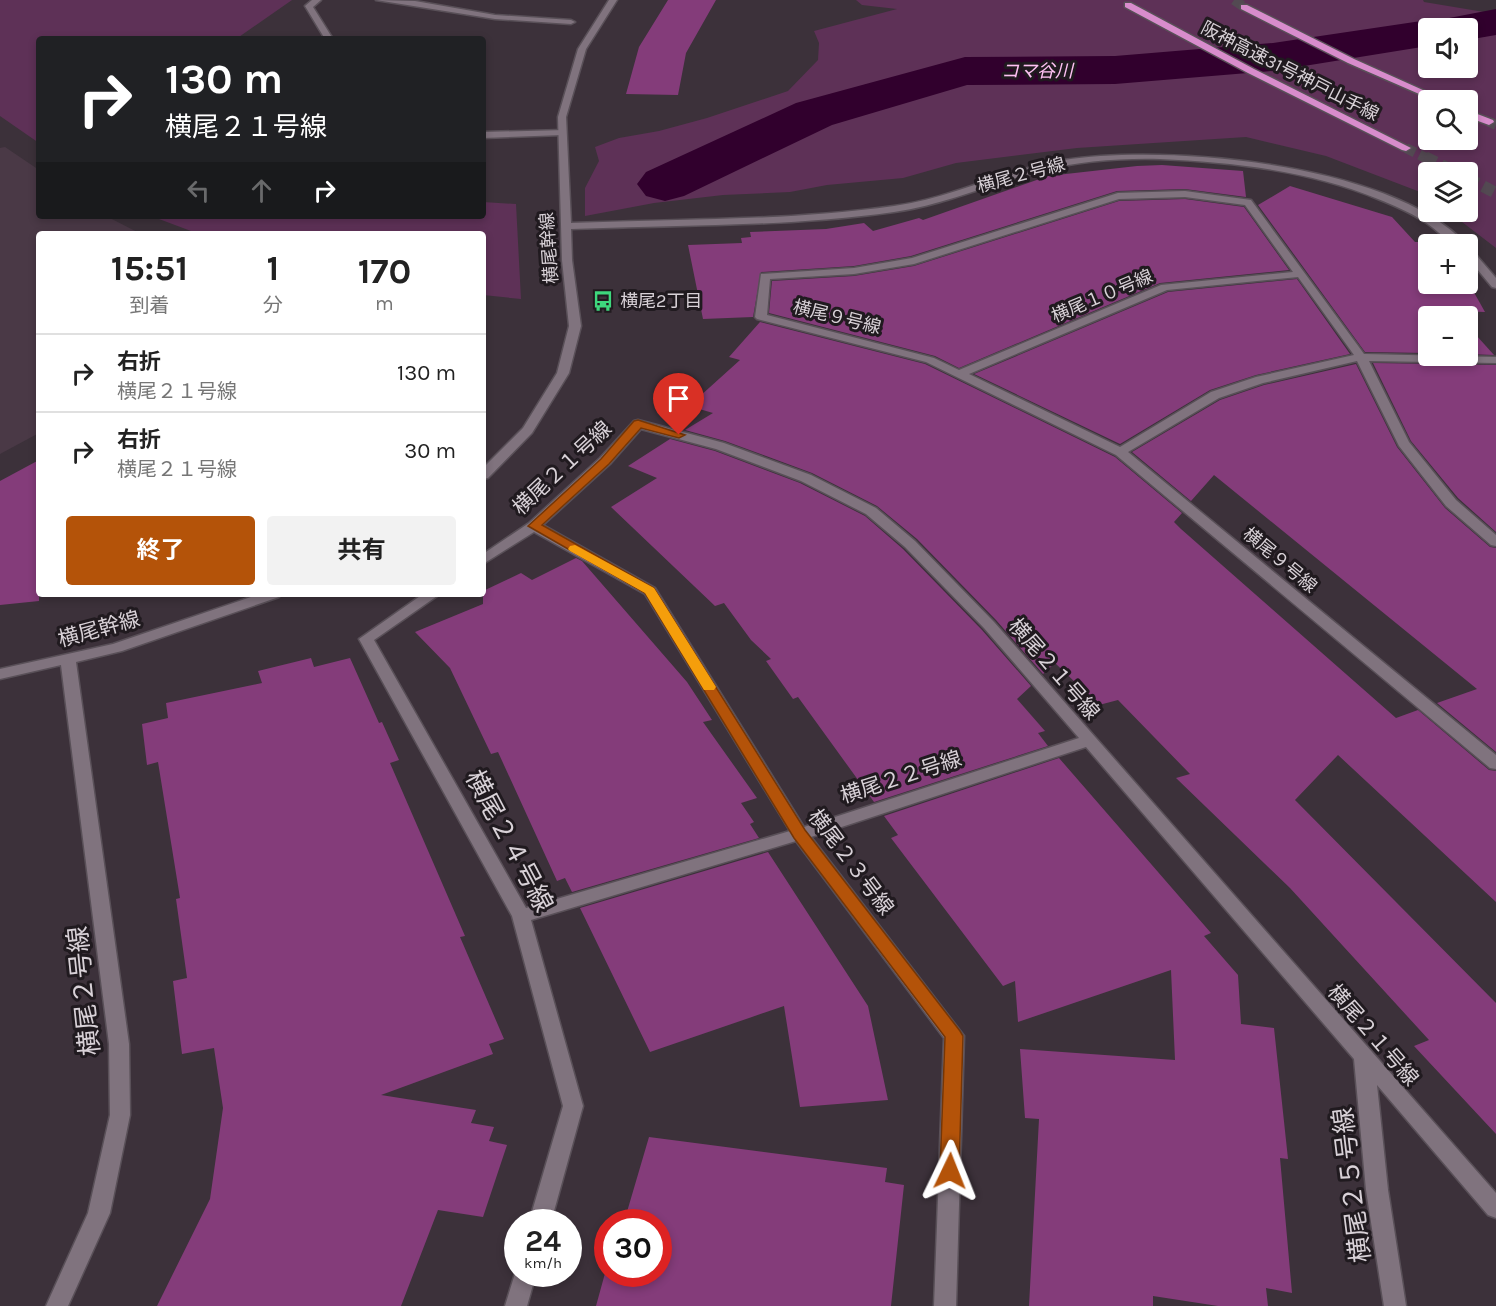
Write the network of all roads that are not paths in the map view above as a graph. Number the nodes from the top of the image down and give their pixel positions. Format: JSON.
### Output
{"nodes":[{"id":1,"x":317,"y":0,"type":"edge"},
{"id":2,"x":380,"y":0,"type":"edge"},
{"id":3,"x":613,"y":0,"type":"edge"},
{"id":4,"x":1128,"y":5,"type":"dead end"},
{"id":5,"x":1244,"y":7,"type":"tunnel mouth"},
{"id":6,"x":572,"y":22,"type":"dead end"},
{"id":7,"x":326,"y":36,"type":"edge"},
{"id":8,"x":1418,"y":90,"type":"edge"},
{"id":9,"x":1478,"y":117,"type":"edge"},
{"id":10,"x":1489,"y":122,"type":"tunnel mouth"},
{"id":11,"x":562,"y":132,"type":"junction"},
{"id":12,"x":486,"y":135,"type":"edge"},
{"id":13,"x":1406,"y":148,"type":"tunnel mouth"},
{"id":14,"x":566,"y":226,"type":"junction"},
{"id":15,"x":1451,"y":234,"type":"edge"},
{"id":16,"x":1478,"y":264,"type":"edge"},
{"id":17,"x":1300,"y":274,"type":"junction"},
{"id":18,"x":1496,"y":285,"type":"edge"},
{"id":19,"x":1361,"y":357,"type":"junction"},
{"id":20,"x":1496,"y":360,"type":"edge"},
{"id":21,"x":959,"y":374,"type":"junction"},
{"id":22,"x":1120,"y":452,"type":"junction"},
{"id":23,"x":486,"y":472,"type":"edge"},
{"id":24,"x":534,"y":526,"type":"junction"},
{"id":25,"x":1496,"y":542,"type":"edge"},
{"id":26,"x":486,"y":558,"type":"edge"},
{"id":27,"x":266,"y":597,"type":"edge"},
{"id":28,"x":429,"y":597,"type":"edge"},
{"id":29,"x":68,"y":660,"type":"junction"},
{"id":30,"x":0,"y":674,"type":"edge"},
{"id":31,"x":1088,"y":741,"type":"junction"},
{"id":32,"x":1496,"y":764,"type":"edge"},
{"id":33,"x":800,"y":834,"type":"junction"},
{"id":34,"x":521,"y":916,"type":"junction"},
{"id":35,"x":1365,"y":1056,"type":"junction"},
{"id":36,"x":1496,"y":1208,"type":"edge"},
{"id":37,"x":544,"y":1209,"type":"edge"},
{"id":38,"x":521,"y":1287,"type":"edge"},
{"id":39,"x":57,"y":1306,"type":"edge"},
{"id":40,"x":516,"y":1306,"type":"edge"},
{"id":41,"x":945,"y":1306,"type":"edge"},
{"id":42,"x":1395,"y":1306,"type":"edge"}],
"edges":[{"from":1,"to":7,"type":"street"},
{"from":2,"to":6,"type":"street"},
{"from":3,"to":11,"type":"street","name":"横尾幹線"},
{"from":4,"to":13,"type":"highway","name":"阪神高速31号神戸山手線"},
{"from":5,"to":8,"type":"highway","name":"阪神高速31号神戸山手線"},
{"from":9,"to":10,"type":"highway"},
{"from":11,"to":12,"type":"street"},
{"from":11,"to":14,"type":"street","name":"横尾幹線"},
{"from":14,"to":15,"type":"street","name":"横尾２号線"},
{"from":14,"to":23,"type":"street","name":"横尾幹線"},
{"from":16,"to":18,"type":"street"},
{"from":17,"to":19,"type":"street","name":"横尾９号線"},
{"from":17,"to":21,"type":"street","name":"横尾１０号線"},
{"from":17,"to":21,"type":"street","name":"横尾９号線"},
{"from":19,"to":20,"type":"street"},
{"from":19,"to":22,"type":"street"},
{"from":19,"to":25,"type":"street","name":"横尾９号線"},
{"from":21,"to":22,"type":"street","name":"横尾９号線"},
{"from":22,"to":32,"type":"street","name":"横尾９号線"},
{"from":24,"to":26,"type":"street","name":"横尾２１号線"},
{"from":24,"to":31,"type":"street","name":"横尾２１号線"},
{"from":24,"to":33,"type":"street","name":"横尾２３号線"},
{"from":27,"to":29,"type":"street","name":"横尾幹線"},
{"from":28,"to":34,"type":"street","name":"横尾２４号線"},
{"from":29,"to":30,"type":"street","name":"横尾幹線"},
{"from":29,"to":39,"type":"street","name":"横尾２号線"},
{"from":31,"to":33,"type":"street","name":"横尾２２号線"},
{"from":31,"to":35,"type":"street","name":"横尾２１号線"},
{"from":33,"to":34,"type":"street","name":"横尾２２号線"},
{"from":33,"to":41,"type":"street","name":"横尾２３号線"},
{"from":34,"to":37,"type":"street","name":"横尾２４号線"},
{"from":35,"to":36,"type":"street","name":"横尾２１号線"},
{"from":35,"to":42,"type":"street","name":"横尾２５号線"},
{"from":38,"to":40,"type":"street"}]}
